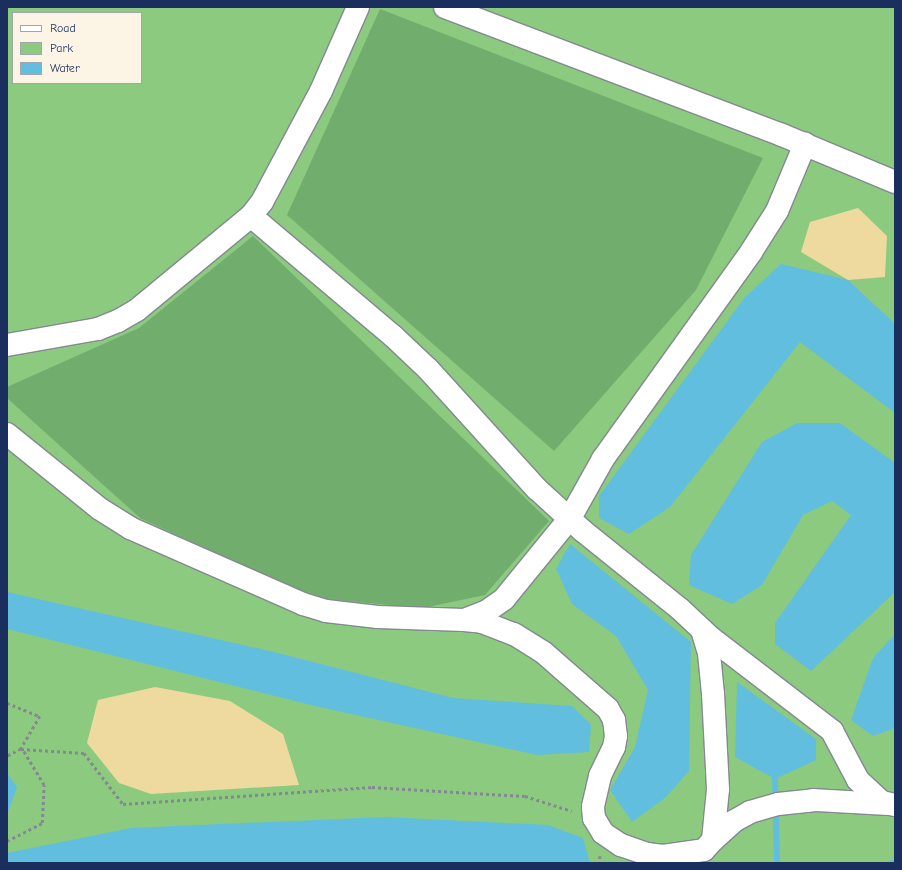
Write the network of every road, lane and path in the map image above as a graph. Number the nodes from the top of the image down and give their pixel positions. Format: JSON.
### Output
{"nodes":[{"id":1,"x":358,"y":7,"type":"edge"},
{"id":2,"x":445,"y":7,"type":"edge"},
{"id":3,"x":805,"y":144,"type":"junction"},
{"id":4,"x":895,"y":182,"type":"edge"},
{"id":5,"x":251,"y":216,"type":"junction"},
{"id":6,"x":7,"y":345,"type":"edge"},
{"id":7,"x":7,"y":434,"type":"edge"},
{"id":8,"x":570,"y":518,"type":"junction"},
{"id":9,"x":464,"y":620,"type":"junction"},
{"id":10,"x":702,"y":630,"type":"junction"},
{"id":11,"x":7,"y":703,"type":"edge"},
{"id":12,"x":21,"y":749,"type":"junction"},
{"id":13,"x":7,"y":756,"type":"edge"},
{"id":14,"x":892,"y":804,"type":"edge"},
{"id":15,"x":594,"y":818,"type":"junction"},
{"id":16,"x":7,"y":841,"type":"edge"},
{"id":17,"x":703,"y":851,"type":"edge"},
{"id":18,"x":633,"y":856,"type":"edge"}],
"edges":[{"from":1,"to":5,"type":"lane"},
{"from":2,"to":3,"type":"lane"},
{"from":3,"to":4,"type":"lane"},
{"from":3,"to":8,"type":"lane"},
{"from":5,"to":6,"type":"lane"},
{"from":5,"to":8,"type":"lane"},
{"from":7,"to":9,"type":"lane"},
{"from":8,"to":9,"type":"lane"},
{"from":8,"to":10,"type":"lane"},
{"from":9,"to":15,"type":"lane"},
{"from":10,"to":14,"type":"lane"},
{"from":10,"to":17,"type":"lane"},
{"from":11,"to":12,"type":"path"},
{"from":12,"to":13,"type":"path"},
{"from":12,"to":15,"type":"path"},
{"from":12,"to":16,"type":"path"},
{"from":14,"to":17,"type":"lane"},
{"from":15,"to":18,"type":"lane"},
{"from":17,"to":18,"type":"lane"}]}
